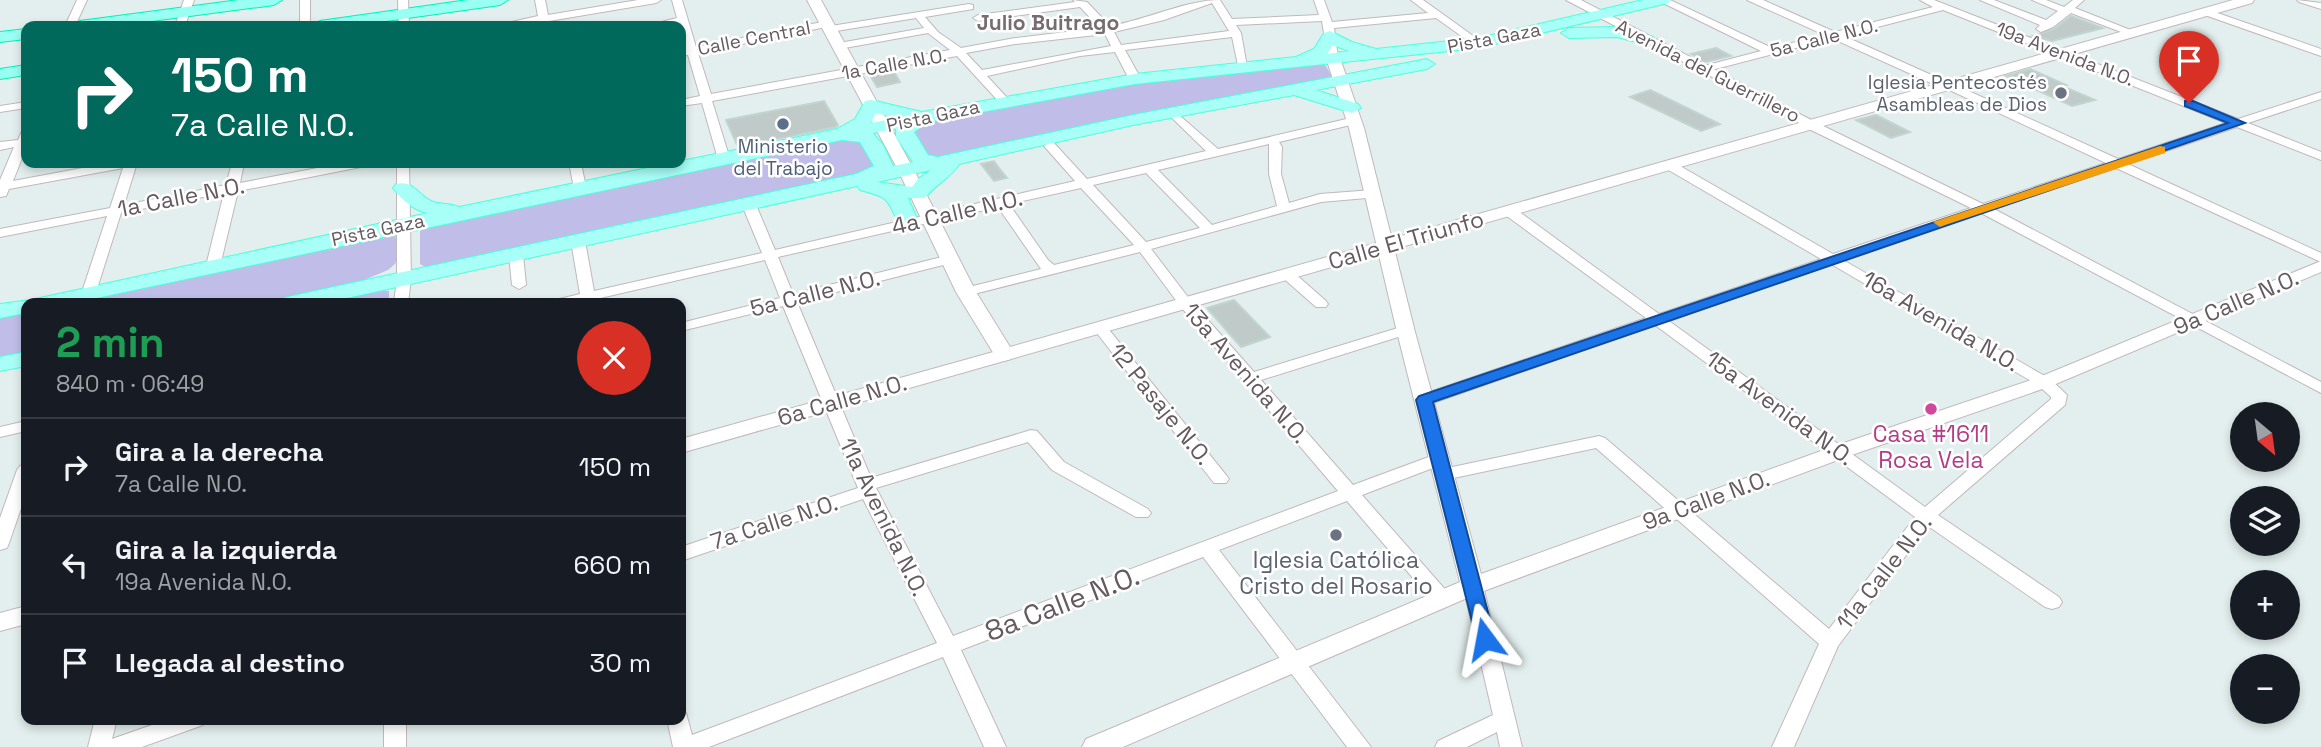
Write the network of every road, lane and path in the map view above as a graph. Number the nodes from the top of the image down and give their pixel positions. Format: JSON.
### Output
{"nodes":[{"id":1,"x":82,"y":0,"type":"edge"},
{"id":2,"x":274,"y":0,"type":"edge"},
{"id":3,"x":305,"y":0,"type":"edge"},
{"id":4,"x":500,"y":0,"type":"edge"},
{"id":5,"x":540,"y":0,"type":"edge"},
{"id":6,"x":656,"y":0,"type":"edge"},
{"id":7,"x":677,"y":0,"type":"edge"},
{"id":8,"x":1213,"y":0,"type":"edge"},
{"id":9,"x":1319,"y":0,"type":"edge"},
{"id":10,"x":1416,"y":0,"type":"edge"},
{"id":11,"x":1572,"y":0,"type":"edge"},
{"id":12,"x":1662,"y":0,"type":"edge"},
{"id":13,"x":1753,"y":0,"type":"edge"},
{"id":14,"x":1925,"y":0,"type":"edge"},
{"id":15,"x":1985,"y":0,"type":"edge"},
{"id":16,"x":2037,"y":0,"type":"edge"},
{"id":17,"x":2079,"y":0,"type":"edge"},
{"id":18,"x":2247,"y":0,"type":"edge"},
{"id":19,"x":2302,"y":0,"type":"edge"},
{"id":20,"x":800,"y":1,"type":"edge"},
{"id":21,"x":1080,"y":2,"type":"edge"},
{"id":22,"x":966,"y":4,"type":"edge"},
{"id":23,"x":817,"y":5,"type":"edge"},
{"id":24,"x":2321,"y":6,"type":"edge"},
{"id":25,"x":1944,"y":7,"type":"junction"},
{"id":26,"x":2068,"y":10,"type":"junction"},
{"id":27,"x":2206,"y":12,"type":"junction"},
{"id":28,"x":185,"y":13,"type":"edge"},
{"id":29,"x":404,"y":13,"type":"edge"},
{"id":30,"x":918,"y":15,"type":"junction"},
{"id":31,"x":1437,"y":15,"type":"junction"},
{"id":32,"x":1606,"y":15,"type":"junction"},
{"id":33,"x":683,"y":20,"type":"joint"},
{"id":34,"x":72,"y":21,"type":"edge"},
{"id":35,"x":120,"y":21,"type":"edge"},
{"id":36,"x":305,"y":21,"type":"edge"},
{"id":37,"x":352,"y":21,"type":"edge"},
{"id":38,"x":544,"y":21,"type":"edge"},
{"id":39,"x":549,"y":21,"type":"edge"},
{"id":40,"x":678,"y":21,"type":"edge"},
{"id":41,"x":2049,"y":24,"type":"junction"},
{"id":42,"x":829,"y":26,"type":"junction"},
{"id":43,"x":1328,"y":26,"type":"junction"},
{"id":44,"x":1234,"y":28,"type":"junction"},
{"id":45,"x":930,"y":30,"type":"junction"},
{"id":46,"x":988,"y":30,"type":"junction"},
{"id":47,"x":1108,"y":30,"type":"junction"},
{"id":48,"x":1569,"y":33,"type":"junction"},
{"id":49,"x":2133,"y":33,"type":"junction"},
{"id":50,"x":21,"y":34,"type":"edge"},
{"id":51,"x":1835,"y":36,"type":"junction"},
{"id":52,"x":0,"y":38,"type":"edge"},
{"id":53,"x":2024,"y":38,"type":"junction"},
{"id":54,"x":1647,"y":40,"type":"junction"},
{"id":55,"x":1478,"y":43,"type":"junction"},
{"id":56,"x":839,"y":46,"type":"junction"},
{"id":57,"x":1118,"y":48,"type":"junction"},
{"id":58,"x":687,"y":52,"type":"edge"},
{"id":59,"x":960,"y":52,"type":"junction"},
{"id":60,"x":1401,"y":52,"type":"junction"},
{"id":61,"x":1771,"y":52,"type":"junction"},
{"id":62,"x":2061,"y":53,"type":"junction"},
{"id":63,"x":2321,"y":53,"type":"edge"},
{"id":64,"x":1334,"y":58,"type":"junction"},
{"id":65,"x":1289,"y":62,"type":"junction"},
{"id":66,"x":1244,"y":65,"type":"junction"},
{"id":67,"x":1704,"y":69,"type":"junction"},
{"id":68,"x":21,"y":71,"type":"edge"},
{"id":69,"x":853,"y":72,"type":"junction"},
{"id":70,"x":0,"y":74,"type":"edge"},
{"id":71,"x":979,"y":74,"type":"junction"},
{"id":72,"x":1136,"y":79,"type":"junction"},
{"id":73,"x":1947,"y":85,"type":"junction"},
{"id":74,"x":1283,"y":91,"type":"junction"},
{"id":75,"x":2321,"y":95,"type":"edge"},
{"id":76,"x":707,"y":98,"type":"junction"},
{"id":77,"x":1349,"y":100,"type":"junction"},
{"id":78,"x":1004,"y":101,"type":"junction"},
{"id":79,"x":686,"y":102,"type":"edge"},
{"id":80,"x":871,"y":105,"type":"junction"},
{"id":81,"x":21,"y":106,"type":"edge"},
{"id":82,"x":0,"y":109,"type":"edge"},
{"id":83,"x":952,"y":112,"type":"junction"},
{"id":84,"x":1171,"y":112,"type":"junction"},
{"id":85,"x":920,"y":119,"type":"junction"},
{"id":86,"x":2239,"y":123,"type":"junction"},
{"id":87,"x":1813,"y":124,"type":"junction"},
{"id":88,"x":882,"y":127,"type":"junction"},
{"id":89,"x":834,"y":136,"type":"junction"},
{"id":90,"x":1272,"y":139,"type":"junction"},
{"id":91,"x":21,"y":140,"type":"edge"},
{"id":92,"x":0,"y":146,"type":"edge"},
{"id":93,"x":1050,"y":146,"type":"dead end"},
{"id":94,"x":21,"y":148,"type":"edge"},
{"id":95,"x":1214,"y":152,"type":"junction"},
{"id":96,"x":2321,"y":156,"type":"edge"},
{"id":97,"x":964,"y":158,"type":"junction"},
{"id":98,"x":724,"y":159,"type":"junction"},
{"id":99,"x":941,"y":163,"type":"junction"},
{"id":100,"x":1669,"y":165,"type":"junction"},
{"id":101,"x":2117,"y":165,"type":"junction"},
{"id":102,"x":686,"y":167,"type":"edge"},
{"id":103,"x":1147,"y":167,"type":"junction"},
{"id":104,"x":105,"y":168,"type":"edge"},
{"id":105,"x":128,"y":168,"type":"edge"},
{"id":106,"x":237,"y":168,"type":"edge"},
{"id":107,"x":334,"y":168,"type":"edge"},
{"id":108,"x":403,"y":168,"type":"edge"},
{"id":109,"x":576,"y":168,"type":"edge"},
{"id":110,"x":679,"y":168,"type":"edge"},
{"id":111,"x":906,"y":170,"type":"junction"},
{"id":112,"x":857,"y":181,"type":"junction"},
{"id":113,"x":1084,"y":182,"type":"junction"},
{"id":114,"x":232,"y":187,"type":"junction"},
{"id":115,"x":831,"y":187,"type":"junction"},
{"id":116,"x":884,"y":187,"type":"junction"},
{"id":117,"x":404,"y":188,"type":"junction"},
{"id":118,"x":580,"y":188,"type":"junction"},
{"id":119,"x":2,"y":190,"type":"edge"},
{"id":120,"x":918,"y":194,"type":"junction"},
{"id":121,"x":1373,"y":194,"type":"junction"},
{"id":122,"x":1001,"y":202,"type":"junction"},
{"id":123,"x":749,"y":205,"type":"junction"},
{"id":124,"x":486,"y":207,"type":"junction"},
{"id":125,"x":1284,"y":207,"type":"junction"},
{"id":126,"x":1981,"y":208,"type":"junction"},
{"id":127,"x":116,"y":210,"type":"junction"},
{"id":128,"x":1509,"y":211,"type":"junction"},
{"id":129,"x":930,"y":218,"type":"junction"},
{"id":130,"x":909,"y":223,"type":"junction"},
{"id":131,"x":404,"y":225,"type":"junction"},
{"id":132,"x":1209,"y":230,"type":"junction"},
{"id":133,"x":0,"y":233,"type":"edge"},
{"id":134,"x":578,"y":241,"type":"junction"},
{"id":135,"x":1384,"y":246,"type":"junction"},
{"id":136,"x":1143,"y":247,"type":"junction"},
{"id":137,"x":516,"y":255,"type":"junction"},
{"id":138,"x":769,"y":255,"type":"junction"},
{"id":139,"x":2321,"y":258,"type":"edge"},
{"id":140,"x":950,"y":259,"type":"junction"},
{"id":141,"x":1833,"y":259,"type":"junction"},
{"id":142,"x":213,"y":266,"type":"junction"},
{"id":143,"x":2321,"y":266,"type":"edge"},
{"id":144,"x":404,"y":270,"type":"junction"},
{"id":145,"x":1053,"y":271,"type":"junction"},
{"id":146,"x":1287,"y":274,"type":"junction"},
{"id":147,"x":519,"y":285,"type":"dead end"},
{"id":148,"x":89,"y":292,"type":"junction"},
{"id":149,"x":966,"y":292,"type":"junction"},
{"id":150,"x":62,"y":298,"type":"edge"},
{"id":151,"x":315,"y":298,"type":"edge"},
{"id":152,"x":401,"y":298,"type":"edge"},
{"id":153,"x":588,"y":298,"type":"edge"},
{"id":154,"x":592,"y":298,"type":"edge"},
{"id":155,"x":788,"y":300,"type":"junction"},
{"id":156,"x":1186,"y":304,"type":"junction"},
{"id":157,"x":1321,"y":304,"type":"dead end"},
{"id":158,"x":21,"y":307,"type":"edge"},
{"id":159,"x":0,"y":311,"type":"edge"},
{"id":160,"x":2194,"y":319,"type":"junction"},
{"id":161,"x":1660,"y":320,"type":"junction"},
{"id":162,"x":686,"y":326,"type":"edge"},
{"id":163,"x":1101,"y":330,"type":"junction"},
{"id":164,"x":1406,"y":330,"type":"junction"},
{"id":165,"x":1004,"y":355,"type":"junction"},
{"id":166,"x":21,"y":360,"type":"edge"},
{"id":167,"x":0,"y":365,"type":"edge"},
{"id":168,"x":1252,"y":377,"type":"junction"},
{"id":169,"x":2044,"y":382,"type":"junction"},
{"id":170,"x":2321,"y":388,"type":"edge"},
{"id":171,"x":1424,"y":400,"type":"junction"},
{"id":172,"x":2059,"y":401,"type":"joint"},
{"id":173,"x":831,"y":404,"type":"junction"},
{"id":174,"x":21,"y":427,"type":"edge"},
{"id":175,"x":0,"y":432,"type":"edge"},
{"id":176,"x":686,"y":445,"type":"edge"},
{"id":177,"x":1839,"y":452,"type":"junction"},
{"id":178,"x":1442,"y":466,"type":"junction"},
{"id":179,"x":1220,"y":479,"type":"dead end"},
{"id":180,"x":867,"y":488,"type":"junction"},
{"id":181,"x":21,"y":492,"type":"edge"},
{"id":182,"x":1350,"y":493,"type":"junction"},
{"id":183,"x":21,"y":494,"type":"edge"},
{"id":184,"x":0,"y":498,"type":"edge"},
{"id":185,"x":1676,"y":511,"type":"junction"},
{"id":186,"x":1142,"y":513,"type":"dead end"},
{"id":187,"x":1926,"y":516,"type":"junction"},
{"id":188,"x":0,"y":543,"type":"edge"},
{"id":189,"x":1207,"y":548,"type":"junction"},
{"id":190,"x":686,"y":552,"type":"edge"},
{"id":191,"x":1473,"y":586,"type":"junction"},
{"id":192,"x":1443,"y":600,"type":"junction"},
{"id":193,"x":2052,"y":602,"type":"dead end"},
{"id":194,"x":21,"y":616,"type":"edge"},
{"id":195,"x":0,"y":622,"type":"edge"},
{"id":196,"x":1830,"y":642,"type":"junction"},
{"id":197,"x":948,"y":647,"type":"junction"},
{"id":198,"x":1295,"y":662,"type":"junction"},
{"id":199,"x":1504,"y":719,"type":"junction"},
{"id":200,"x":104,"y":725,"type":"edge"},
{"id":201,"x":178,"y":725,"type":"edge"},
{"id":202,"x":395,"y":725,"type":"edge"},
{"id":203,"x":680,"y":725,"type":"edge"},
{"id":204,"x":99,"y":747,"type":"edge"},
{"id":205,"x":116,"y":747,"type":"edge"},
{"id":206,"x":395,"y":747,"type":"edge"},
{"id":207,"x":685,"y":747,"type":"edge"},
{"id":208,"x":995,"y":747,"type":"edge"},
{"id":209,"x":1095,"y":747,"type":"edge"},
{"id":210,"x":1360,"y":747,"type":"edge"},
{"id":211,"x":1446,"y":747,"type":"edge"},
{"id":212,"x":1511,"y":747,"type":"edge"},
{"id":213,"x":1783,"y":747,"type":"edge"}],
"edges":[{"from":1,"to":34,"type":"street"},
{"from":2,"to":28,"type":"highway"},
{"from":3,"to":36,"type":"street"},
{"from":4,"to":29,"type":"highway"},
{"from":5,"to":38,"type":"street"},
{"from":6,"to":39,"type":"street"},
{"from":7,"to":33,"type":"street"},
{"from":8,"to":44,"type":"street"},
{"from":8,"to":47,"type":"street","name":"1a Calle N.O."},
{"from":9,"to":43,"type":"street"},
{"from":10,"to":31,"type":"street"},
{"from":11,"to":32,"type":"street","name":"Avenida del Guerrillero"},
{"from":12,"to":32,"type":"main road"},
{"from":12,"to":61,"type":"street"},
{"from":13,"to":51,"type":"street"},
{"from":14,"to":25,"type":"street","name":"19a Avenida N.O."},
{"from":15,"to":41,"type":"street"},
{"from":16,"to":26,"type":"street"},
{"from":17,"to":26,"type":"street"},
{"from":18,"to":27,"type":"main road","name":"Calle El Triunfo"},
{"from":19,"to":24,"type":"street"},
{"from":20,"to":23,"type":"main road"},
{"from":21,"to":46,"type":"street"},
{"from":21,"to":47,"type":"street"},
{"from":22,"to":30,"type":"street","name":"Calle Central"},
{"from":22,"to":46,"type":"street"},
{"from":23,"to":42,"type":"main road"},
{"from":25,"to":51,"type":"street","name":"5a Calle N.O."},
{"from":25,"to":53,"type":"street","name":"19a Avenida N.O."},
{"from":26,"to":41,"type":"street"},
{"from":26,"to":49,"type":"street"},
{"from":27,"to":49,"type":"main road","name":"Calle El Triunfo"},
{"from":27,"to":63,"type":"street"},
{"from":28,"to":35,"type":"highway"},
{"from":29,"to":37,"type":"highway"},
{"from":30,"to":42,"type":"street","name":"Calle Central"},
{"from":30,"to":45,"type":"street"},
{"from":31,"to":43,"type":"street"},
{"from":31,"to":55,"type":"street"},
{"from":32,"to":48,"type":"main road","name":"Pista Gaza"},
{"from":32,"to":54,"type":"street","name":"Avenida del Guerrillero"},
{"from":32,"to":55,"type":"main road","name":"Pista Gaza"},
{"from":33,"to":40,"type":"street"},
{"from":41,"to":53,"type":"street"},
{"from":42,"to":56,"type":"main road"},
{"from":42,"to":58,"type":"street","name":"Calle Central"},
{"from":43,"to":44,"type":"street"},
{"from":43,"to":60,"type":"main road"},
{"from":43,"to":64,"type":"street"},
{"from":43,"to":65,"type":"main road"},
{"from":44,"to":57,"type":"street"},
{"from":44,"to":66,"type":"street"},
{"from":45,"to":56,"type":"street"},
{"from":45,"to":59,"type":"street"},
{"from":46,"to":47,"type":"street","name":"1a Calle N.O."},
{"from":46,"to":59,"type":"street","name":"1a Calle N.O."},
{"from":47,"to":57,"type":"street"},
{"from":48,"to":54,"type":"main road"},
{"from":48,"to":77,"type":"main road","name":"Pista Gaza"},
{"from":49,"to":62,"type":"main road","name":"Calle El Triunfo"},
{"from":50,"to":52,"type":"highway"},
{"from":51,"to":61,"type":"street","name":"5a Calle N.O."},
{"from":51,"to":73,"type":"street"},
{"from":53,"to":62,"type":"street","name":"19a Avenida N.O."},
{"from":54,"to":67,"type":"street","name":"Avenida del Guerrillero"},
{"from":55,"to":60,"type":"main road","name":"Pista Gaza"},
{"from":56,"to":69,"type":"main road"},
{"from":57,"to":71,"type":"street"},
{"from":57,"to":72,"type":"street"},
{"from":58,"to":76,"type":"street"},
{"from":59,"to":69,"type":"street","name":"1a Calle N.O."},
{"from":59,"to":71,"type":"street"},
{"from":60,"to":64,"type":"main road","name":"Pista Gaza"},
{"from":61,"to":67,"type":"street","name":"5a Calle N.O."},
{"from":62,"to":73,"type":"main road","name":"Calle El Triunfo"},
{"from":62,"to":86,"type":"street","name":"19a Avenida N.O."},
{"from":64,"to":65,"type":"main road","name":"Pista Gaza"},
{"from":64,"to":77,"type":"street"},
{"from":65,"to":66,"type":"main road","name":"Pista Gaza"},
{"from":66,"to":72,"type":"main road","name":"Pista Gaza"},
{"from":67,"to":87,"type":"street","name":"Avenida del Guerrillero"},
{"from":68,"to":70,"type":"highway"},
{"from":69,"to":76,"type":"street","name":"1a Calle N.O."},
{"from":69,"to":80,"type":"main road"},
{"from":71,"to":78,"type":"street"},
{"from":72,"to":78,"type":"main road","name":"Pista Gaza"},
{"from":73,"to":87,"type":"main road","name":"Calle El Triunfo"},
{"from":73,"to":101,"type":"street"},
{"from":74,"to":77,"type":"main road"},
{"from":74,"to":77,"type":"main road"},
{"from":74,"to":84,"type":"main road"},
{"from":75,"to":86,"type":"street"},
{"from":76,"to":79,"type":"street","name":"1a Calle N.O."},
{"from":76,"to":98,"type":"street"},
{"from":77,"to":90,"type":"street","name":"4a Calle N.O."},
{"from":77,"to":121,"type":"street"},
{"from":78,"to":83,"type":"main road","name":"Pista Gaza"},
{"from":80,"to":83,"type":"main road"},
{"from":80,"to":88,"type":"main road"},
{"from":80,"to":89,"type":"main road"},
{"from":81,"to":82,"type":"street"},
{"from":83,"to":85,"type":"main road","name":"Pista Gaza"},
{"from":84,"to":95,"type":"street"},
{"from":84,"to":97,"type":"main road"},
{"from":85,"to":88,"type":"main road","name":"Pista Gaza"},
{"from":85,"to":99,"type":"main road"},
{"from":86,"to":96,"type":"street","name":"19a Avenida N.O."},
{"from":86,"to":101,"type":"street"},
{"from":87,"to":100,"type":"main road","name":"Calle El Triunfo"},
{"from":87,"to":126,"type":"street","name":"Avenida del Guerrillero"},
{"from":88,"to":89,"type":"main road","name":"Pista Gaza"},
{"from":88,"to":111,"type":"main road"},
{"from":89,"to":98,"type":"main road","name":"Pista Gaza"},
{"from":89,"to":112,"type":"main road"},
{"from":90,"to":95,"type":"street","name":"4a Calle N.O."},
{"from":90,"to":125,"type":"street"},
{"from":91,"to":92,"type":"street"},
{"from":93,"to":113,"type":"street","name":"13a Avenida N.O."},
{"from":94,"to":119,"type":"street"},
{"from":95,"to":103,"type":"street","name":"4a Calle N.O."},
{"from":97,"to":99,"type":"main road"},
{"from":97,"to":120,"type":"main road"},
{"from":98,"to":102,"type":"main road","name":"Pista Gaza"},
{"from":99,"to":111,"type":"main road"},
{"from":100,"to":128,"type":"main road","name":"Calle El Triunfo"},
{"from":100,"to":141,"type":"street","name":"16a Avenida N.O."},
{"from":101,"to":126,"type":"street"},
{"from":101,"to":139,"type":"street"},
{"from":103,"to":113,"type":"street","name":"4a Calle N.O."},
{"from":103,"to":132,"type":"street"},
{"from":104,"to":119,"type":"street"},
{"from":105,"to":127,"type":"street"},
{"from":106,"to":114,"type":"street"},
{"from":107,"to":114,"type":"street","name":"1a Calle N.O."},
{"from":108,"to":117,"type":"street"},
{"from":109,"to":118,"type":"street"},
{"from":110,"to":118,"type":"main road","name":"Pista Gaza"},
{"from":111,"to":112,"type":"main road"},
{"from":111,"to":120,"type":"main road"},
{"from":112,"to":115,"type":"main road"},
{"from":113,"to":122,"type":"street","name":"4a Calle N.O."},
{"from":113,"to":136,"type":"street","name":"13a Avenida N.O."},
{"from":114,"to":127,"type":"street","name":"1a Calle N.O."},
{"from":114,"to":142,"type":"street"},
{"from":115,"to":116,"type":"main road"},
{"from":115,"to":123,"type":"main road"},
{"from":116,"to":120,"type":"main road"},
{"from":116,"to":130,"type":"main road"},
{"from":117,"to":124,"type":"main road"},
{"from":117,"to":131,"type":"street"},
{"from":118,"to":124,"type":"main road","name":"Pista Gaza"},
{"from":120,"to":129,"type":"main road"},
{"from":121,"to":125,"type":"street"},
{"from":121,"to":135,"type":"street"},
{"from":122,"to":129,"type":"street","name":"4a Calle N.O."},
{"from":122,"to":145,"type":"street"},
{"from":123,"to":134,"type":"main road"},
{"from":123,"to":138,"type":"street","name":"11a Avenida N.O."},
{"from":124,"to":131,"type":"main road","name":"Pista Gaza"},
{"from":125,"to":132,"type":"street"},
{"from":126,"to":141,"type":"street"},
{"from":126,"to":160,"type":"street","name":"Avenida del Guerrillero"},
{"from":127,"to":133,"type":"street","name":"1a Calle N.O."},
{"from":127,"to":148,"type":"street"},
{"from":128,"to":135,"type":"main road","name":"Calle El Triunfo"},
{"from":128,"to":161,"type":"street","name":"15a Avenida N.O."},
{"from":129,"to":130,"type":"street","name":"4a Calle N.O."},
{"from":129,"to":140,"type":"main road"},
{"from":130,"to":138,"type":"street","name":"4a Calle N.O."},
{"from":131,"to":142,"type":"main road","name":"Pista Gaza"},
{"from":131,"to":144,"type":"street"},
{"from":132,"to":136,"type":"street"},
{"from":134,"to":137,"type":"main road"},
{"from":134,"to":153,"type":"street"},
{"from":135,"to":146,"type":"main road","name":"Calle El Triunfo"},
{"from":135,"to":164,"type":"street"},
{"from":136,"to":145,"type":"street"},
{"from":136,"to":156,"type":"street","name":"13a Avenida N.O."},
{"from":137,"to":144,"type":"main road"},
{"from":137,"to":147,"type":"street"},
{"from":138,"to":154,"type":"street","name":"4a Calle N.O."},
{"from":138,"to":155,"type":"street","name":"11a Avenida N.O."},
{"from":140,"to":149,"type":"main road"},
{"from":140,"to":155,"type":"street","name":"5a Calle N.O."},
{"from":141,"to":161,"type":"street"},
{"from":141,"to":169,"type":"street","name":"16a Avenida N.O."},
{"from":142,"to":148,"type":"main road","name":"Pista Gaza"},
{"from":143,"to":160,"type":"street","name":"9a Calle N.O."},
{"from":144,"to":151,"type":"main road"},
{"from":144,"to":152,"type":"street"},
{"from":145,"to":149,"type":"street"},
{"from":146,"to":156,"type":"main road","name":"Calle El Triunfo"},
{"from":146,"to":157,"type":"street"},
{"from":148,"to":150,"type":"main road","name":"Pista Gaza"},
{"from":149,"to":165,"type":"main road"},
{"from":155,"to":162,"type":"street","name":"5a Calle N.O."},
{"from":155,"to":173,"type":"street","name":"11a Avenida N.O."},
{"from":156,"to":163,"type":"main road","name":"Calle El Triunfo"},
{"from":156,"to":168,"type":"street","name":"13a Avenida N.O."},
{"from":158,"to":159,"type":"main road"},
{"from":160,"to":169,"type":"street","name":"9a Calle N.O."},
{"from":160,"to":170,"type":"street","name":"Avenida del Guerrillero"},
{"from":161,"to":171,"type":"street"},
{"from":161,"to":177,"type":"street","name":"15a Avenida N.O."},
{"from":163,"to":165,"type":"main road","name":"Calle El Triunfo"},
{"from":163,"to":179,"type":"street","name":"12 Pasaje N.O."},
{"from":164,"to":168,"type":"street"},
{"from":164,"to":171,"type":"street"},
{"from":165,"to":173,"type":"street","name":"6a Calle N.O."},
{"from":166,"to":167,"type":"main road"},
{"from":168,"to":182,"type":"street","name":"13a Avenida N.O."},
{"from":169,"to":172,"type":"street","name":"16a Avenida N.O."},
{"from":169,"to":177,"type":"street","name":"9a Calle N.O."},
{"from":171,"to":178,"type":"street"},
{"from":172,"to":187,"type":"street","name":"11a Calle N.O."},
{"from":173,"to":176,"type":"street","name":"6a Calle N.O."},
{"from":173,"to":180,"type":"street","name":"11a Avenida N.O."},
{"from":174,"to":175,"type":"street"},
{"from":177,"to":185,"type":"street","name":"9a Calle N.O."},
{"from":177,"to":187,"type":"street","name":"15a Avenida N.O."},
{"from":178,"to":182,"type":"street","name":"8a Calle N.O."},
{"from":178,"to":185,"type":"street","name":"8a Calle N.O."},
{"from":178,"to":191,"type":"street"},
{"from":180,"to":186,"type":"street","name":"7a Calle N.O."},
{"from":180,"to":190,"type":"street","name":"7a Calle N.O."},
{"from":180,"to":197,"type":"street","name":"11a Avenida N.O."},
{"from":181,"to":184,"type":"street"},
{"from":182,"to":189,"type":"street","name":"8a Calle N.O."},
{"from":182,"to":192,"type":"street","name":"13a Avenida N.O."},
{"from":183,"to":188,"type":"street"},
{"from":185,"to":191,"type":"street","name":"9a Calle N.O."},
{"from":185,"to":196,"type":"street"},
{"from":187,"to":193,"type":"street","name":"15a Avenida N.O."},
{"from":187,"to":196,"type":"street","name":"11a Calle N.O."},
{"from":189,"to":197,"type":"street","name":"8a Calle N.O."},
{"from":189,"to":198,"type":"street"},
{"from":191,"to":192,"type":"street","name":"9a Calle N.O."},
{"from":191,"to":199,"type":"street"},
{"from":192,"to":198,"type":"street","name":"9a Calle N.O."},
{"from":194,"to":195,"type":"street"},
{"from":196,"to":213,"type":"street","name":"11a Calle N.O."},
{"from":197,"to":207,"type":"street","name":"8a Calle N.O."},
{"from":197,"to":208,"type":"street","name":"11a Avenida N.O."},
{"from":198,"to":209,"type":"street","name":"9a Calle N.O."},
{"from":198,"to":210,"type":"street"},
{"from":199,"to":211,"type":"street"},
{"from":199,"to":212,"type":"street"},
{"from":200,"to":204,"type":"street"},
{"from":201,"to":205,"type":"street"},
{"from":202,"to":206,"type":"street"},
{"from":203,"to":207,"type":"street"}]}
